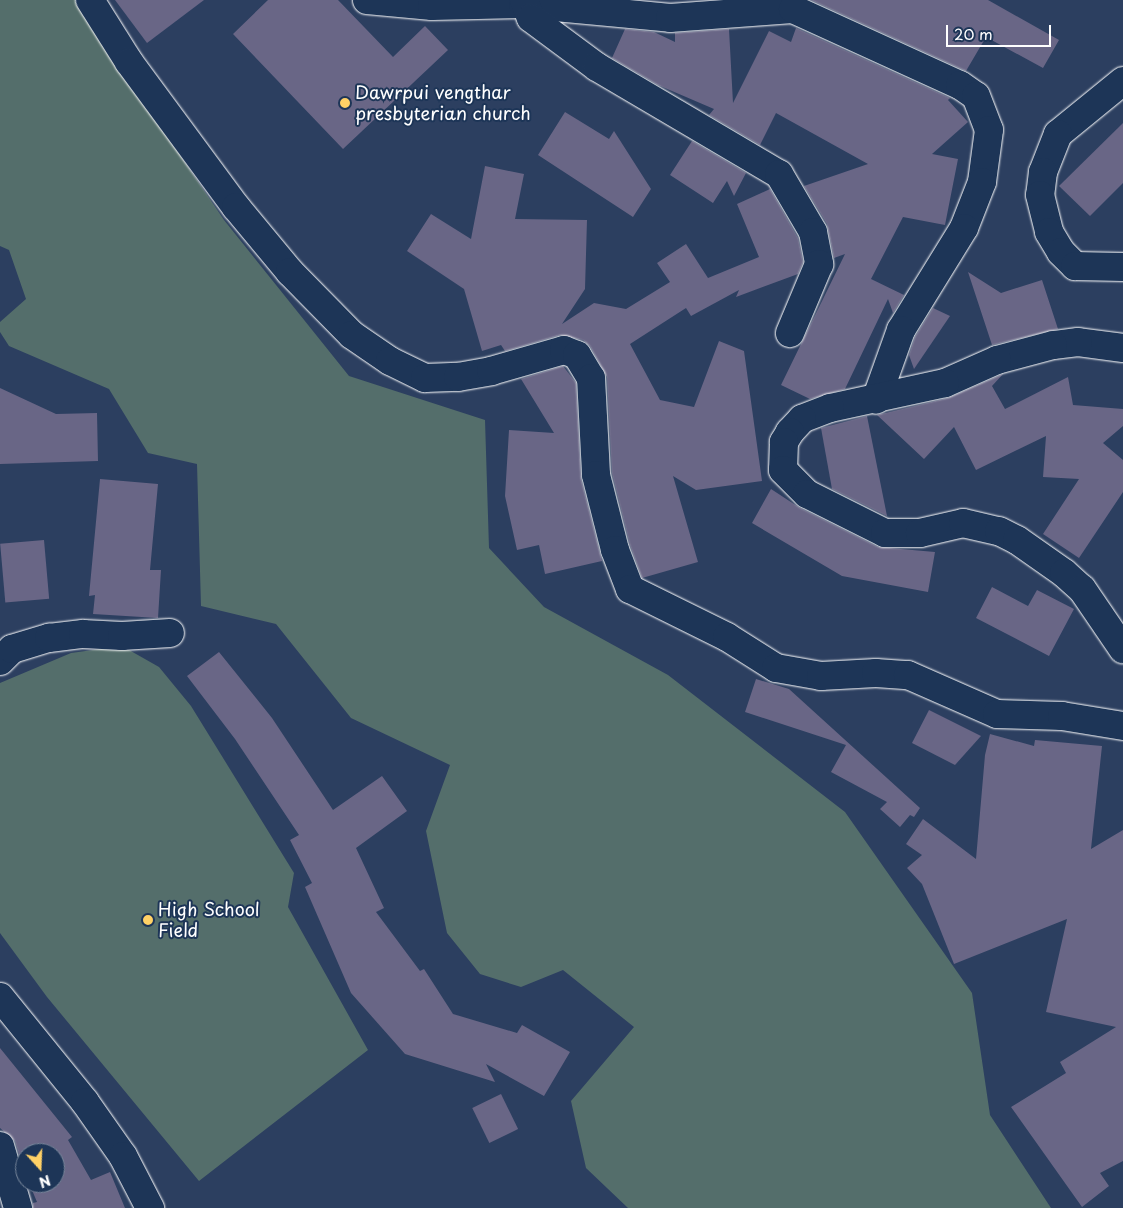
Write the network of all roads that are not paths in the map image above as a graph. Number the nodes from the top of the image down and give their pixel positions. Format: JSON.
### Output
{"nodes":[{"id":1,"x":90,"y":0,"type":"edge"},
{"id":2,"x":372,"y":1,"type":"edge"},
{"id":3,"x":524,"y":2,"type":"edge"},
{"id":4,"x":648,"y":8,"type":"edge"},
{"id":5,"x":1123,"y":81,"type":"edge"},
{"id":6,"x":1123,"y":267,"type":"edge"},
{"id":7,"x":790,"y":333,"type":"dead end"},
{"id":8,"x":1123,"y":348,"type":"edge"},
{"id":9,"x":876,"y":400,"type":"junction"},
{"id":10,"x":170,"y":632,"type":"dead end"},
{"id":11,"x":1123,"y":649,"type":"edge"},
{"id":12,"x":0,"y":661,"type":"edge"},
{"id":13,"x":1123,"y":726,"type":"edge"},
{"id":14,"x":0,"y":998,"type":"edge"},
{"id":15,"x":0,"y":1146,"type":"edge"},
{"id":16,"x":18,"y":1208,"type":"edge"},
{"id":17,"x":150,"y":1208,"type":"edge"}],
"edges":[{"from":1,"to":13,"type":"street"},
{"from":2,"to":3,"type":"street"},
{"from":3,"to":4,"type":"street"},
{"from":3,"to":7,"type":"street"},
{"from":4,"to":9,"type":"street"},
{"from":5,"to":6,"type":"street"},
{"from":8,"to":9,"type":"street"},
{"from":9,"to":11,"type":"street"},
{"from":10,"to":12,"type":"street"},
{"from":14,"to":17,"type":"street"},
{"from":15,"to":16,"type":"street"}]}
